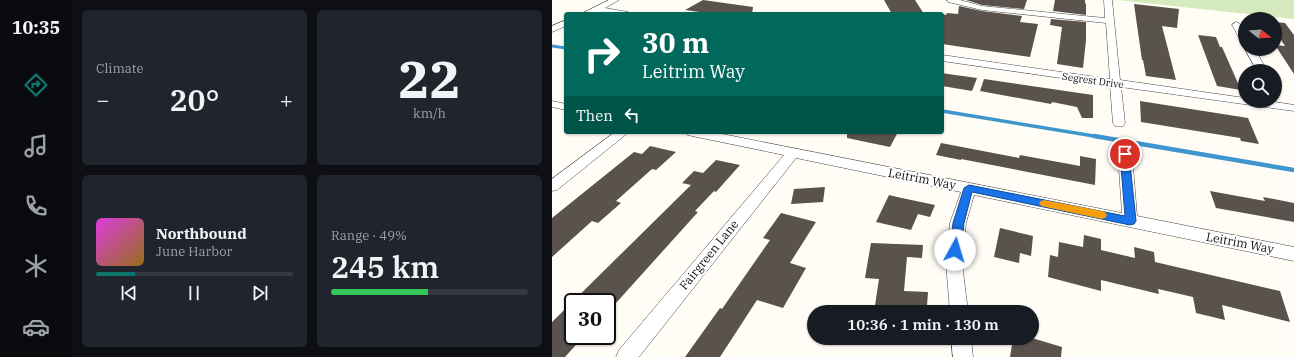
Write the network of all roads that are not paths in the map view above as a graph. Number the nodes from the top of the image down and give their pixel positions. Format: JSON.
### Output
{"nodes":[{"id":1,"x":615,"y":0,"type":"edge"},
{"id":2,"x":951,"y":0,"type":"edge"},
{"id":3,"x":1108,"y":0,"type":"edge"},
{"id":4,"x":596,"y":9,"type":"junction"},
{"id":5,"x":589,"y":12,"type":"edge"},
{"id":6,"x":615,"y":12,"type":"edge"},
{"id":7,"x":1110,"y":21,"type":"junction"},
{"id":8,"x":564,"y":24,"type":"edge"},
{"id":9,"x":1236,"y":25,"type":"dead end"},
{"id":10,"x":552,"y":29,"type":"edge"},
{"id":11,"x":1238,"y":29,"type":"edge"},
{"id":12,"x":944,"y":58,"type":"edge"},
{"id":13,"x":1116,"y":83,"type":"junction"},
{"id":14,"x":1238,"y":100,"type":"edge"},
{"id":15,"x":552,"y":104,"type":"edge"},
{"id":16,"x":564,"y":106,"type":"edge"},
{"id":17,"x":1282,"y":106,"type":"edge"},
{"id":18,"x":1294,"y":108,"type":"edge"},
{"id":19,"x":1119,"y":123,"type":"dead end"},
{"id":20,"x":620,"y":134,"type":"edge"},
{"id":21,"x":702,"y":134,"type":"edge"},
{"id":22,"x":793,"y":153,"type":"junction"},
{"id":23,"x":1125,"y":154,"type":"dead end"},
{"id":24,"x":552,"y":186,"type":"edge"},
{"id":25,"x":969,"y":188,"type":"junction"},
{"id":26,"x":1130,"y":221,"type":"junction"},
{"id":27,"x":1294,"y":254,"type":"edge"},
{"id":28,"x":958,"y":305,"type":"edge"},
{"id":29,"x":962,"y":345,"type":"edge"},
{"id":30,"x":626,"y":357,"type":"edge"},
{"id":31,"x":963,"y":357,"type":"edge"}],
"edges":[{"from":1,"to":4,"type":"street"},
{"from":2,"to":7,"type":"street"},
{"from":3,"to":7,"type":"street"},
{"from":4,"to":5,"type":"street"},
{"from":4,"to":6,"type":"street"},
{"from":7,"to":13,"type":"street"},
{"from":8,"to":10,"type":"street"},
{"from":9,"to":11,"type":"street"},
{"from":12,"to":13,"type":"street","name":"Segrest Drive"},
{"from":13,"to":14,"type":"street","name":"Segrest Drive"},
{"from":13,"to":19,"type":"street"},
{"from":15,"to":16,"type":"street"},
{"from":17,"to":18,"type":"street","name":"Segrest Drive"},
{"from":20,"to":24,"type":"street"},
{"from":21,"to":22,"type":"street","name":"Leitrim Way"},
{"from":22,"to":25,"type":"street","name":"Leitrim Way"},
{"from":22,"to":30,"type":"street","name":"Fairgreen Lane"},
{"from":23,"to":26,"type":"street"},
{"from":25,"to":26,"type":"street","name":"Leitrim Way"},
{"from":25,"to":28,"type":"street"},
{"from":26,"to":27,"type":"street","name":"Leitrim Way"},
{"from":29,"to":31,"type":"street"}]}
